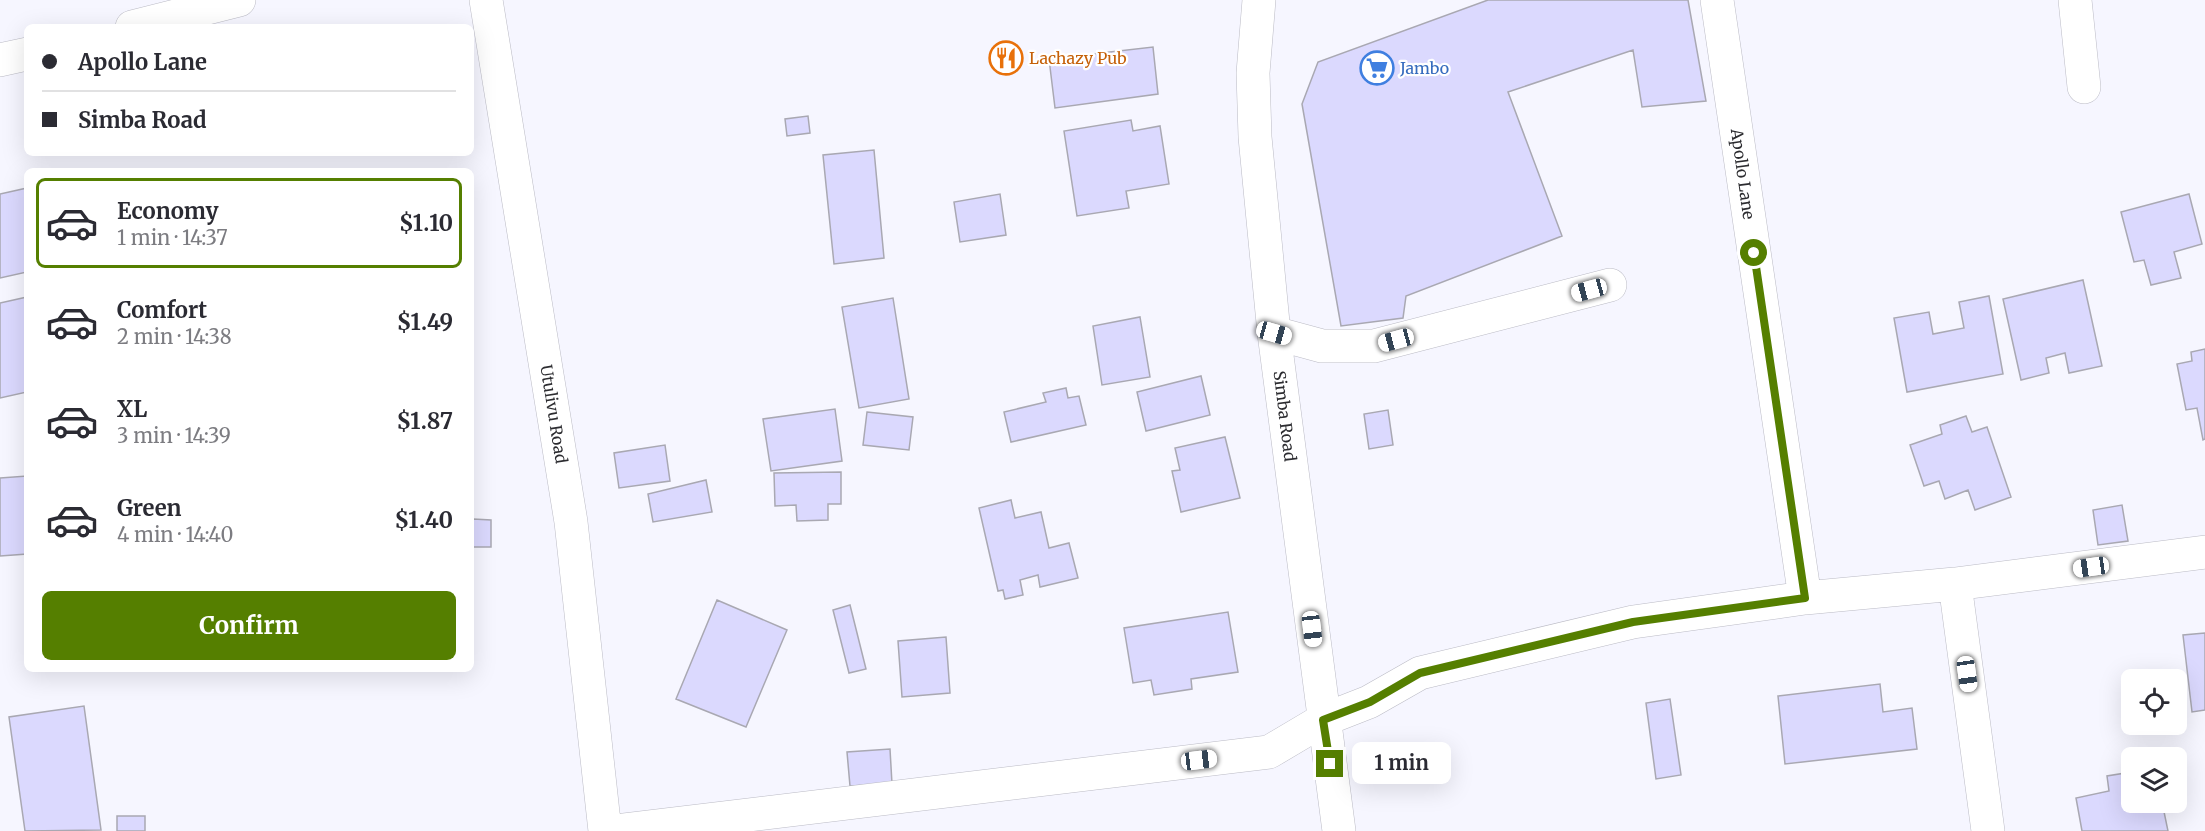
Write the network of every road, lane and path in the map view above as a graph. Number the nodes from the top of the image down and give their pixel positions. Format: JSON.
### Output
{"nodes":[{"id":1,"x":240,"y":0,"type":"edge"},
{"id":2,"x":486,"y":0,"type":"edge"},
{"id":3,"x":1259,"y":0,"type":"edge"},
{"id":4,"x":1717,"y":0,"type":"edge"},
{"id":5,"x":2075,"y":0,"type":"edge"},
{"id":6,"x":144,"y":24,"type":"edge"},
{"id":7,"x":24,"y":55,"type":"edge"},
{"id":8,"x":0,"y":60,"type":"edge"},
{"id":9,"x":2084,"y":87,"type":"dead end"},
{"id":10,"x":1610,"y":285,"type":"dead end"},
{"id":11,"x":1274,"y":333,"type":"junction"},
{"id":12,"x":2205,"y":552,"type":"edge"},
{"id":13,"x":1955,"y":584,"type":"junction"},
{"id":14,"x":1805,"y":598,"type":"junction"},
{"id":15,"x":1323,"y":720,"type":"junction"},
{"id":16,"x":605,"y":831,"type":"edge"},
{"id":17,"x":616,"y":831,"type":"edge"},
{"id":18,"x":1339,"y":831,"type":"edge"},
{"id":19,"x":1988,"y":831,"type":"edge"}],
"edges":[{"from":1,"to":6,"type":"street"},
{"from":2,"to":16,"type":"street","name":"Utulivu Road"},
{"from":3,"to":11,"type":"street","name":"Simba Road"},
{"from":4,"to":14,"type":"street","name":"Apollo Lane"},
{"from":5,"to":9,"type":"street"},
{"from":7,"to":8,"type":"street"},
{"from":10,"to":11,"type":"street"},
{"from":11,"to":15,"type":"street","name":"Simba Road"},
{"from":12,"to":13,"type":"street"},
{"from":13,"to":14,"type":"street"},
{"from":13,"to":19,"type":"street"},
{"from":14,"to":15,"type":"street"},
{"from":15,"to":17,"type":"street"},
{"from":15,"to":18,"type":"street","name":"Simba Road"}]}
